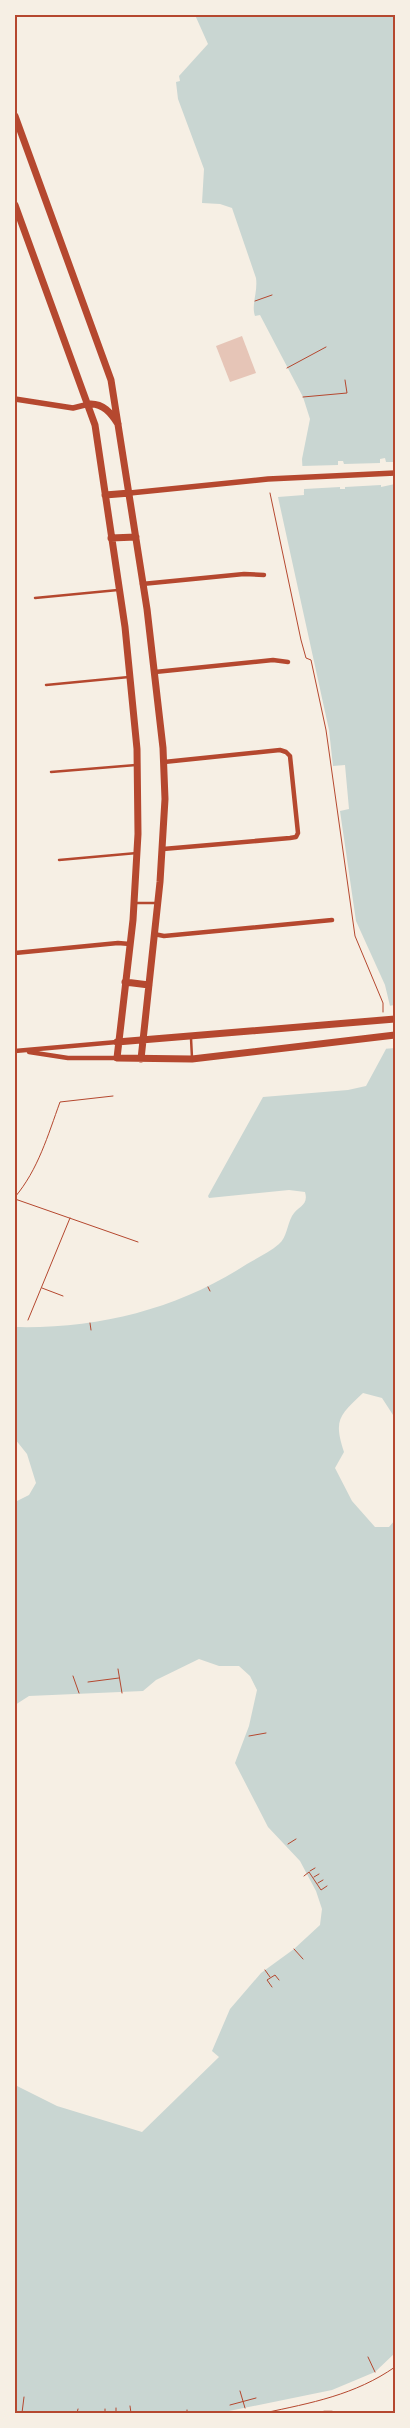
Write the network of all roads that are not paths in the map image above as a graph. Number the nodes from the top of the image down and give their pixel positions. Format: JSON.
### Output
{"nodes":[{"id":1,"x":15,"y":116,"type":"edge"},
{"id":2,"x":15,"y":205,"type":"edge"},
{"id":3,"x":15,"y":399,"type":"edge"},
{"id":4,"x":89,"y":404,"type":"junction"},
{"id":5,"x":119,"y":426,"type":"junction"},
{"id":6,"x":395,"y":473,"type":"edge"},
{"id":7,"x":130,"y":493,"type":"junction"},
{"id":8,"x":105,"y":495,"type":"junction"},
{"id":9,"x":136,"y":537,"type":"junction"},
{"id":10,"x":111,"y":538,"type":"junction"},
{"id":11,"x":264,"y":575,"type":"dead end"},
{"id":12,"x":142,"y":584,"type":"junction"},
{"id":13,"x":118,"y":590,"type":"junction"},
{"id":14,"x":35,"y":598,"type":"dead end"},
{"id":15,"x":288,"y":662,"type":"dead end"},
{"id":16,"x":155,"y":672,"type":"junction"},
{"id":17,"x":129,"y":676,"type":"junction"},
{"id":18,"x":46,"y":684,"type":"dead end"},
{"id":19,"x":164,"y":762,"type":"junction"},
{"id":20,"x":138,"y":764,"type":"junction"},
{"id":21,"x":50,"y":772,"type":"dead end"},
{"id":22,"x":163,"y":849,"type":"junction"},
{"id":23,"x":137,"y":853,"type":"junction"},
{"id":24,"x":59,"y":860,"type":"dead end"},
{"id":25,"x":134,"y":903,"type":"junction"},
{"id":26,"x":158,"y":903,"type":"junction"},
{"id":27,"x":332,"y":920,"type":"dead end"},
{"id":28,"x":154,"y":934,"type":"junction"},
{"id":29,"x":130,"y":944,"type":"junction"},
{"id":30,"x":15,"y":953,"type":"edge"},
{"id":31,"x":125,"y":982,"type":"junction"},
{"id":32,"x":149,"y":985,"type":"junction"},
{"id":33,"x":395,"y":1019,"type":"edge"},
{"id":34,"x":395,"y":1034,"type":"edge"},
{"id":35,"x":191,"y":1037,"type":"junction"},
{"id":36,"x":144,"y":1040,"type":"junction"},
{"id":37,"x":117,"y":1042,"type":"junction"},
{"id":38,"x":17,"y":1050,"type":"edge"},
{"id":39,"x":117,"y":1058,"type":"junction"},
{"id":40,"x":141,"y":1059,"type":"junction"},
{"id":41,"x":192,"y":1059,"type":"junction"},
{"id":42,"x":331,"y":2412,"type":"edge"},
{"id":43,"x":324,"y":2413,"type":"edge"}],
"edges":[{"from":1,"to":5,"type":"main road"},
{"from":2,"to":4,"type":"main road"},
{"from":3,"to":4,"type":"street"},
{"from":4,"to":5,"type":"main road"},
{"from":4,"to":8,"type":"main road"},
{"from":5,"to":7,"type":"main road"},
{"from":6,"to":7,"type":"street"},
{"from":7,"to":8,"type":"main road"},
{"from":7,"to":9,"type":"main road"},
{"from":8,"to":10,"type":"main road"},
{"from":9,"to":10,"type":"main road"},
{"from":9,"to":12,"type":"main road"},
{"from":10,"to":13,"type":"main road"},
{"from":11,"to":12,"type":"street"},
{"from":12,"to":16,"type":"main road"},
{"from":13,"to":14,"type":"lane"},
{"from":13,"to":17,"type":"main road"},
{"from":15,"to":16,"type":"street"},
{"from":16,"to":19,"type":"main road"},
{"from":17,"to":18,"type":"lane"},
{"from":17,"to":20,"type":"main road"},
{"from":19,"to":22,"type":"main road"},
{"from":19,"to":22,"type":"street"},
{"from":20,"to":21,"type":"lane"},
{"from":20,"to":23,"type":"main road"},
{"from":22,"to":26,"type":"main road"},
{"from":23,"to":24,"type":"lane"},
{"from":23,"to":25,"type":"main road"},
{"from":25,"to":26,"type":"lane"},
{"from":25,"to":29,"type":"main road"},
{"from":26,"to":28,"type":"main road"},
{"from":27,"to":28,"type":"street"},
{"from":28,"to":32,"type":"main road"},
{"from":29,"to":30,"type":"street"},
{"from":29,"to":31,"type":"main road"},
{"from":31,"to":32,"type":"main road"},
{"from":31,"to":37,"type":"main road"},
{"from":32,"to":36,"type":"main road"},
{"from":33,"to":35,"type":"main road"},
{"from":34,"to":41,"type":"main road"},
{"from":35,"to":36,"type":"main road"},
{"from":35,"to":41,"type":"lane"},
{"from":36,"to":37,"type":"main road"},
{"from":36,"to":40,"type":"main road"},
{"from":37,"to":38,"type":"street"},
{"from":37,"to":39,"type":"main road"},
{"from":38,"to":39,"type":"street"},
{"from":39,"to":40,"type":"main road"},
{"from":40,"to":41,"type":"main road"},
{"from":42,"to":43,"type":"street"}]}
